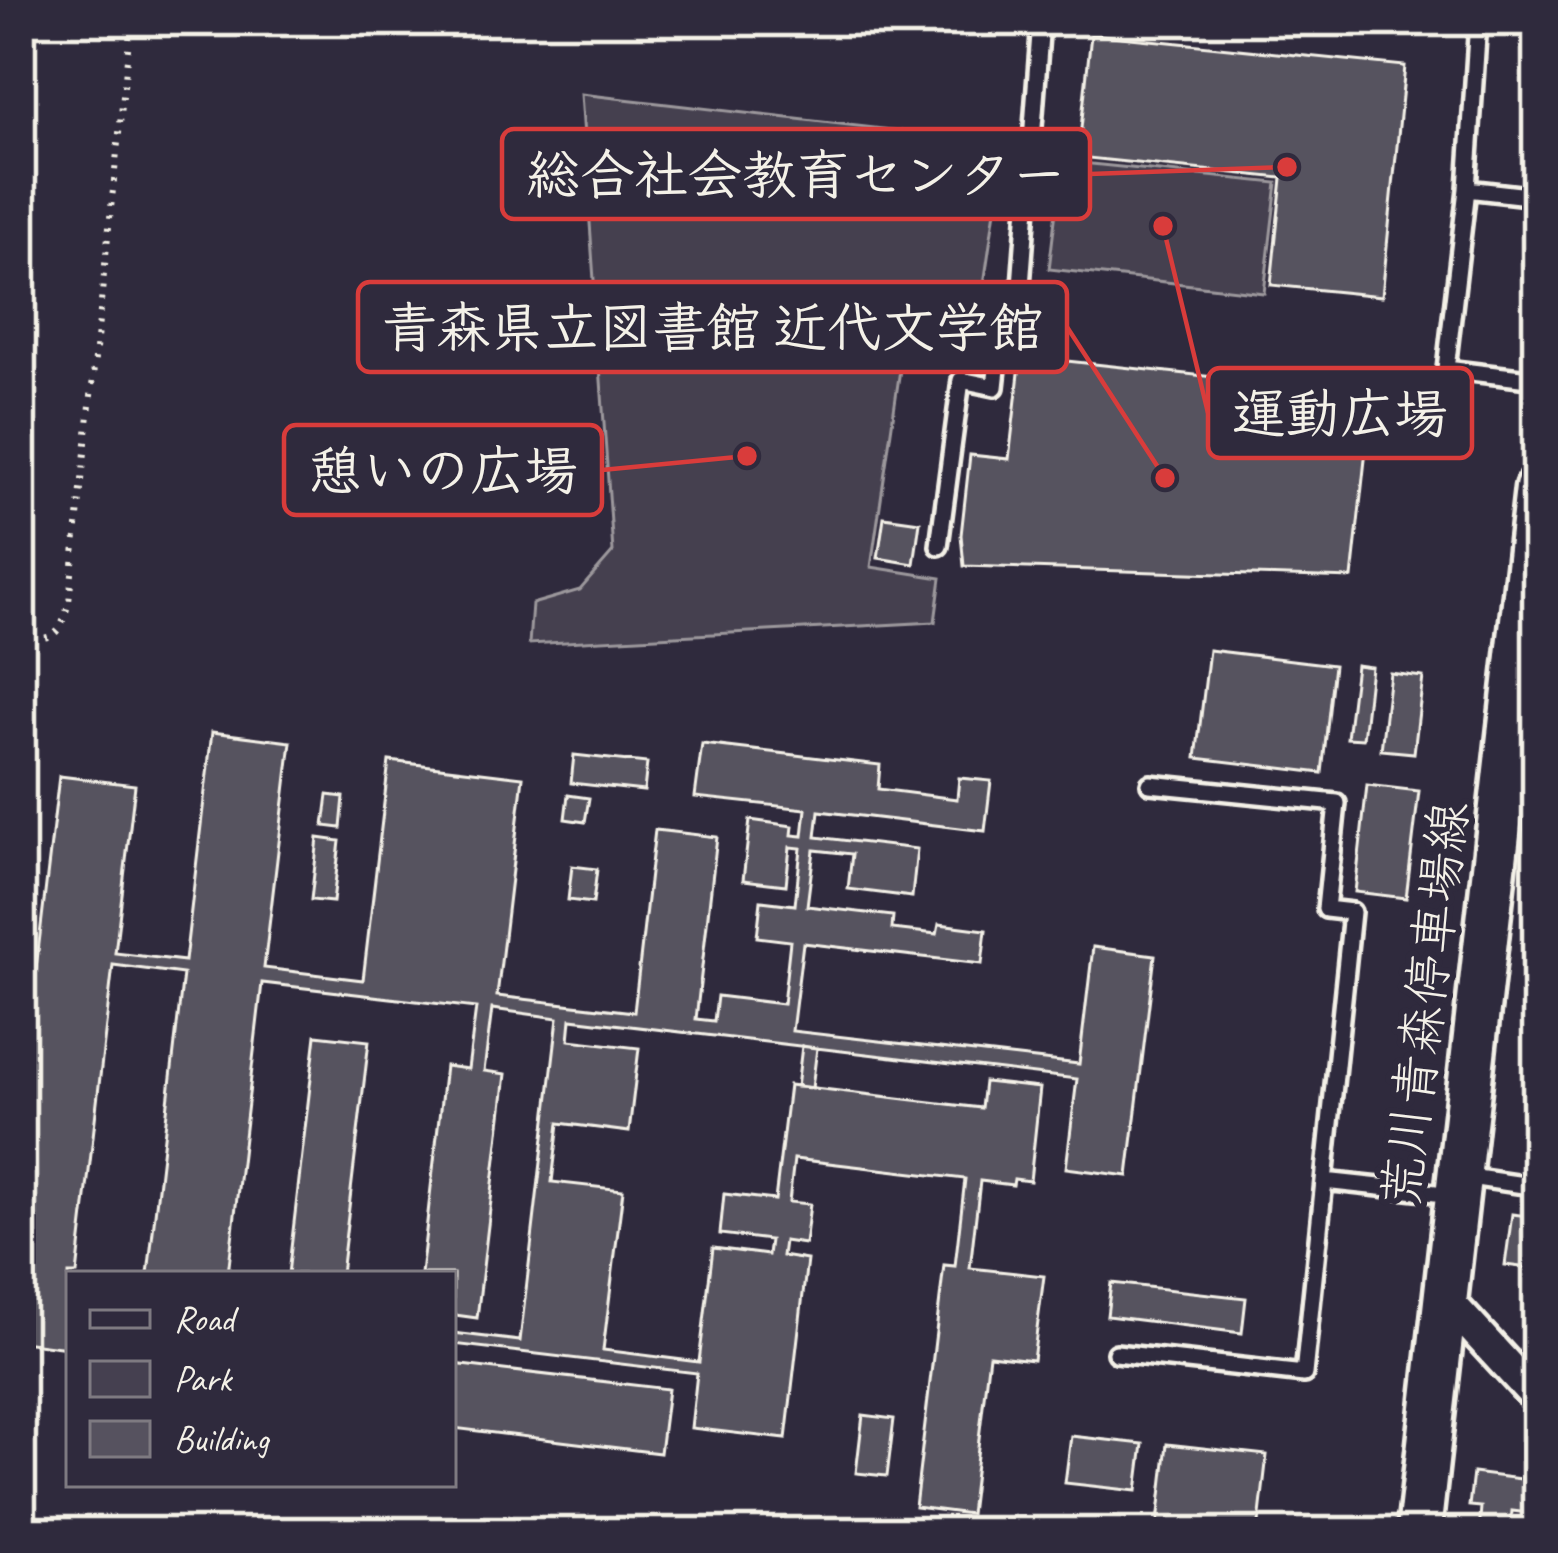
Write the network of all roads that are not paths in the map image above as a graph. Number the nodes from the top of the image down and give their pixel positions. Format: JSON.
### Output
{"nodes":[{"id":1,"x":1041,"y":21,"type":"edge"},
{"id":2,"x":1478,"y":21,"type":"edge"},
{"id":3,"x":1467,"y":189,"type":"junction"},
{"id":4,"x":1537,"y":197,"type":"edge"},
{"id":5,"x":1537,"y":380,"type":"edge"},
{"id":6,"x":1537,"y":488,"type":"edge"},
{"id":7,"x":938,"y":546,"type":"dead end"},
{"id":8,"x":1150,"y":784,"type":"dead end"},
{"id":9,"x":1324,"y":1180,"type":"junction"},
{"id":10,"x":1458,"y":1186,"type":"junction"},
{"id":11,"x":1537,"y":1187,"type":"edge"},
{"id":12,"x":1446,"y":1299,"type":"junction"},
{"id":13,"x":1116,"y":1353,"type":"dead end"},
{"id":14,"x":1537,"y":1398,"type":"edge"},
{"id":15,"x":1419,"y":1532,"type":"edge"}],
"edges":[{"from":1,"to":7,"type":"lane"},
{"from":2,"to":3,"type":"lane"},
{"from":3,"to":4,"type":"lane"},
{"from":3,"to":5,"type":"lane"},
{"from":6,"to":10,"type":"main road","name":"荒川青森停車場線"},
{"from":8,"to":9,"type":"lane"},
{"from":9,"to":10,"type":"lane"},
{"from":9,"to":13,"type":"lane"},
{"from":10,"to":11,"type":"lane"},
{"from":10,"to":12,"type":"main road","name":"荒川青森停車場線"},
{"from":12,"to":14,"type":"street"},
{"from":12,"to":15,"type":"main road","name":"荒川青森停車場線"}]}
